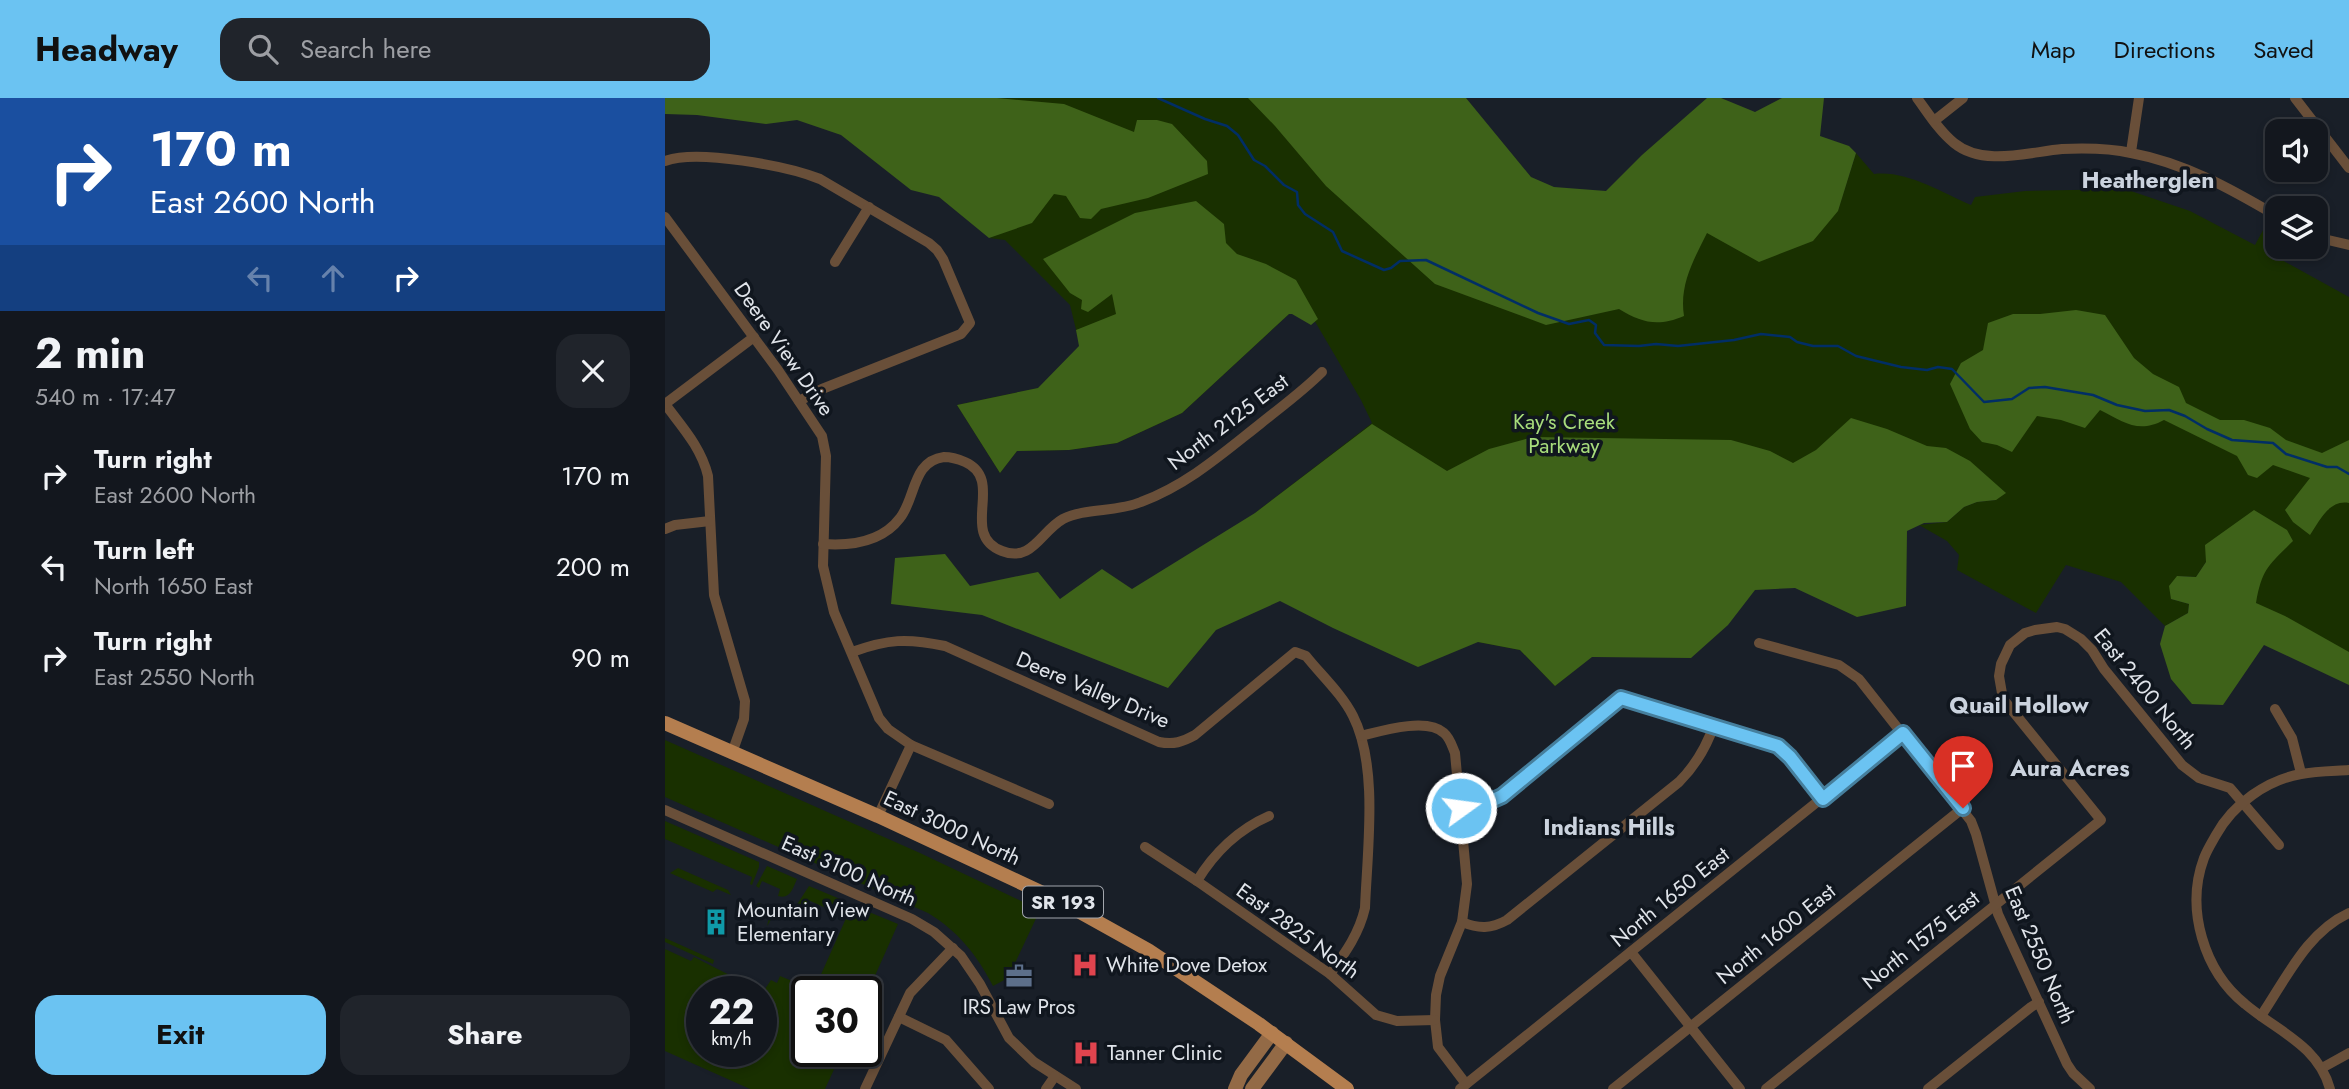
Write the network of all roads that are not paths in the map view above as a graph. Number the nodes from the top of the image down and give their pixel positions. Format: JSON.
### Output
{"nodes":[{"id":1,"x":1917,"y":98,"type":"edge"},
{"id":2,"x":1963,"y":98,"type":"edge"},
{"id":3,"x":2139,"y":98,"type":"edge"},
{"id":4,"x":2295,"y":98,"type":"edge"},
{"id":5,"x":1934,"y":121,"type":"junction"},
{"id":6,"x":2131,"y":152,"type":"junction"},
{"id":7,"x":665,"y":160,"type":"edge"},
{"id":8,"x":2349,"y":168,"type":"edge"},
{"id":9,"x":869,"y":207,"type":"junction"},
{"id":10,"x":2265,"y":209,"type":"edge"},
{"id":11,"x":665,"y":218,"type":"edge"},
{"id":12,"x":2328,"y":240,"type":"edge"},
{"id":13,"x":2349,"y":245,"type":"edge"},
{"id":14,"x":835,"y":262,"type":"dead end"},
{"id":15,"x":754,"y":337,"type":"junction"},
{"id":16,"x":1322,"y":372,"type":"dead end"},
{"id":17,"x":799,"y":401,"type":"junction"},
{"id":18,"x":665,"y":404,"type":"edge"},
{"id":19,"x":710,"y":522,"type":"junction"},
{"id":20,"x":665,"y":529,"type":"edge"},
{"id":21,"x":823,"y":544,"type":"junction"},
{"id":22,"x":1759,"y":643,"type":"dead end"},
{"id":23,"x":852,"y":652,"type":"junction"},
{"id":24,"x":2275,"y":709,"type":"dead end"},
{"id":25,"x":665,"y":723,"type":"edge"},
{"id":26,"x":1714,"y":725,"type":"junction"},
{"id":27,"x":1903,"y":733,"type":"junction"},
{"id":28,"x":1361,"y":736,"type":"junction"},
{"id":29,"x":911,"y":745,"type":"junction"},
{"id":30,"x":732,"y":753,"type":"junction"},
{"id":31,"x":2349,"y":770,"type":"edge"},
{"id":32,"x":2301,"y":774,"type":"junction"},
{"id":33,"x":1823,"y":799,"type":"junction"},
{"id":34,"x":2243,"y":802,"type":"junction"},
{"id":35,"x":1049,"y":804,"type":"dead end"},
{"id":36,"x":1461,"y":808,"type":"junction"},
{"id":37,"x":1963,"y":808,"type":"junction"},
{"id":38,"x":665,"y":810,"type":"edge"},
{"id":39,"x":877,"y":816,"type":"junction"},
{"id":40,"x":1269,"y":816,"type":"dead end"},
{"id":41,"x":2101,"y":820,"type":"joint"},
{"id":42,"x":2279,"y":845,"type":"dead end"},
{"id":43,"x":1145,"y":848,"type":"dead end"},
{"id":44,"x":1197,"y":881,"type":"junction"},
{"id":45,"x":1995,"y":906,"type":"junction"},
{"id":46,"x":2349,"y":913,"type":"edge"},
{"id":47,"x":1462,"y":922,"type":"junction"},
{"id":48,"x":953,"y":948,"type":"junction"},
{"id":49,"x":1631,"y":952,"type":"junction"},
{"id":50,"x":1330,"y":974,"type":"junction"},
{"id":51,"x":2039,"y":1003,"type":"junction"},
{"id":52,"x":2262,"y":1016,"type":"junction"},
{"id":53,"x":899,"y":1017,"type":"junction"},
{"id":54,"x":1435,"y":1020,"type":"junction"},
{"id":55,"x":1690,"y":1027,"type":"junction"},
{"id":56,"x":1272,"y":1032,"type":"junction"},
{"id":57,"x":1286,"y":1043,"type":"junction"},
{"id":58,"x":2349,"y":1053,"type":"edge"},
{"id":59,"x":2322,"y":1068,"type":"junction"},
{"id":60,"x":1060,"y":1082,"type":"edge"},
{"id":61,"x":1463,"y":1086,"type":"edge"},
{"id":62,"x":984,"y":1088,"type":"edge"},
{"id":63,"x":866,"y":1089,"type":"edge"},
{"id":64,"x":1046,"y":1089,"type":"edge"},
{"id":65,"x":1076,"y":1089,"type":"edge"},
{"id":66,"x":1235,"y":1089,"type":"edge"},
{"id":67,"x":1252,"y":1089,"type":"edge"},
{"id":68,"x":1347,"y":1089,"type":"edge"},
{"id":69,"x":1613,"y":1089,"type":"edge"},
{"id":70,"x":1740,"y":1089,"type":"edge"},
{"id":71,"x":1766,"y":1089,"type":"edge"},
{"id":72,"x":1928,"y":1089,"type":"edge"},
{"id":73,"x":2090,"y":1089,"type":"edge"},
{"id":74,"x":2330,"y":1089,"type":"edge"}],
"edges":[{"from":1,"to":5,"type":"street"},
{"from":2,"to":5,"type":"street"},
{"from":3,"to":6,"type":"street"},
{"from":4,"to":8,"type":"street"},
{"from":5,"to":6,"type":"street"},
{"from":6,"to":10,"type":"street"},
{"from":7,"to":9,"type":"street"},
{"from":9,"to":14,"type":"street"},
{"from":9,"to":17,"type":"street"},
{"from":11,"to":15,"type":"street","name":"Deere View Drive"},
{"from":12,"to":13,"type":"street"},
{"from":15,"to":17,"type":"street","name":"Deere View Drive"},
{"from":15,"to":18,"type":"street"},
{"from":16,"to":21,"type":"street","name":"North 2125 East"},
{"from":17,"to":21,"type":"street","name":"Deere View Drive"},
{"from":18,"to":19,"type":"street"},
{"from":19,"to":20,"type":"street"},
{"from":19,"to":30,"type":"street"},
{"from":21,"to":23,"type":"street","name":"Deere View Drive"},
{"from":22,"to":27,"type":"street","name":"East 2550 North"},
{"from":23,"to":28,"type":"street","name":"Deere Valley Drive"},
{"from":23,"to":29,"type":"street","name":"Deere View Drive"},
{"from":24,"to":32,"type":"street"},
{"from":25,"to":30,"type":"main road","name":"East 3000 North","number":"SR 193"},
{"from":26,"to":33,"type":"street"},
{"from":26,"to":36,"type":"street"},
{"from":26,"to":47,"type":"street"},
{"from":27,"to":33,"type":"street","name":"North 1650 East"},
{"from":27,"to":37,"type":"street","name":"East 2550 North"},
{"from":28,"to":36,"type":"street"},
{"from":28,"to":50,"type":"street"},
{"from":29,"to":35,"type":"street","name":"Deere View Drive"},
{"from":29,"to":39,"type":"street"},
{"from":30,"to":39,"type":"main road","name":"East 3000 North","number":"SR 193"},
{"from":31,"to":32,"type":"street"},
{"from":32,"to":34,"type":"street"},
{"from":33,"to":49,"type":"street","name":"North 1650 East"},
{"from":34,"to":41,"type":"street","name":"East 2400 North"},
{"from":34,"to":42,"type":"street","name":"East 2400 North"},
{"from":34,"to":52,"type":"street"},
{"from":36,"to":47,"type":"street"},
{"from":37,"to":45,"type":"street","name":"East 2550 North"},
{"from":37,"to":55,"type":"street","name":"North 1600 East"},
{"from":38,"to":48,"type":"street","name":"East 3100 North"},
{"from":39,"to":56,"type":"main road","name":"East 3000 North","number":"SR 193"},
{"from":40,"to":44,"type":"street"},
{"from":41,"to":45,"type":"street","name":"North 1575 East"},
{"from":43,"to":44,"type":"street","name":"East 2825 North"},
{"from":44,"to":50,"type":"street","name":"East 2825 North"},
{"from":45,"to":51,"type":"street","name":"East 2550 North"},
{"from":45,"to":71,"type":"street","name":"North 1575 East"},
{"from":46,"to":52,"type":"street"},
{"from":47,"to":54,"type":"street"},
{"from":48,"to":53,"type":"street"},
{"from":48,"to":60,"type":"street","name":"East 3100 North"},
{"from":49,"to":55,"type":"street"},
{"from":49,"to":61,"type":"street","name":"North 1650 East"},
{"from":50,"to":54,"type":"street","name":"East 2825 North"},
{"from":51,"to":72,"type":"street"},
{"from":51,"to":73,"type":"street","name":"East 2550 North"},
{"from":52,"to":59,"type":"street"},
{"from":53,"to":62,"type":"street"},
{"from":53,"to":63,"type":"street"},
{"from":54,"to":61,"type":"street"},
{"from":55,"to":69,"type":"street","name":"North 1600 East"},
{"from":55,"to":70,"type":"street"},
{"from":56,"to":57,"type":"main road","name":"East 3000 North","number":"SR 193"},
{"from":56,"to":66,"type":"street"},
{"from":57,"to":67,"type":"street"},
{"from":57,"to":68,"type":"main road","name":"East 3000 North","number":"SR 193"},
{"from":58,"to":59,"type":"street"},
{"from":59,"to":74,"type":"street"},
{"from":60,"to":64,"type":"street"},
{"from":60,"to":65,"type":"street","name":"East 3100 North"}]}
